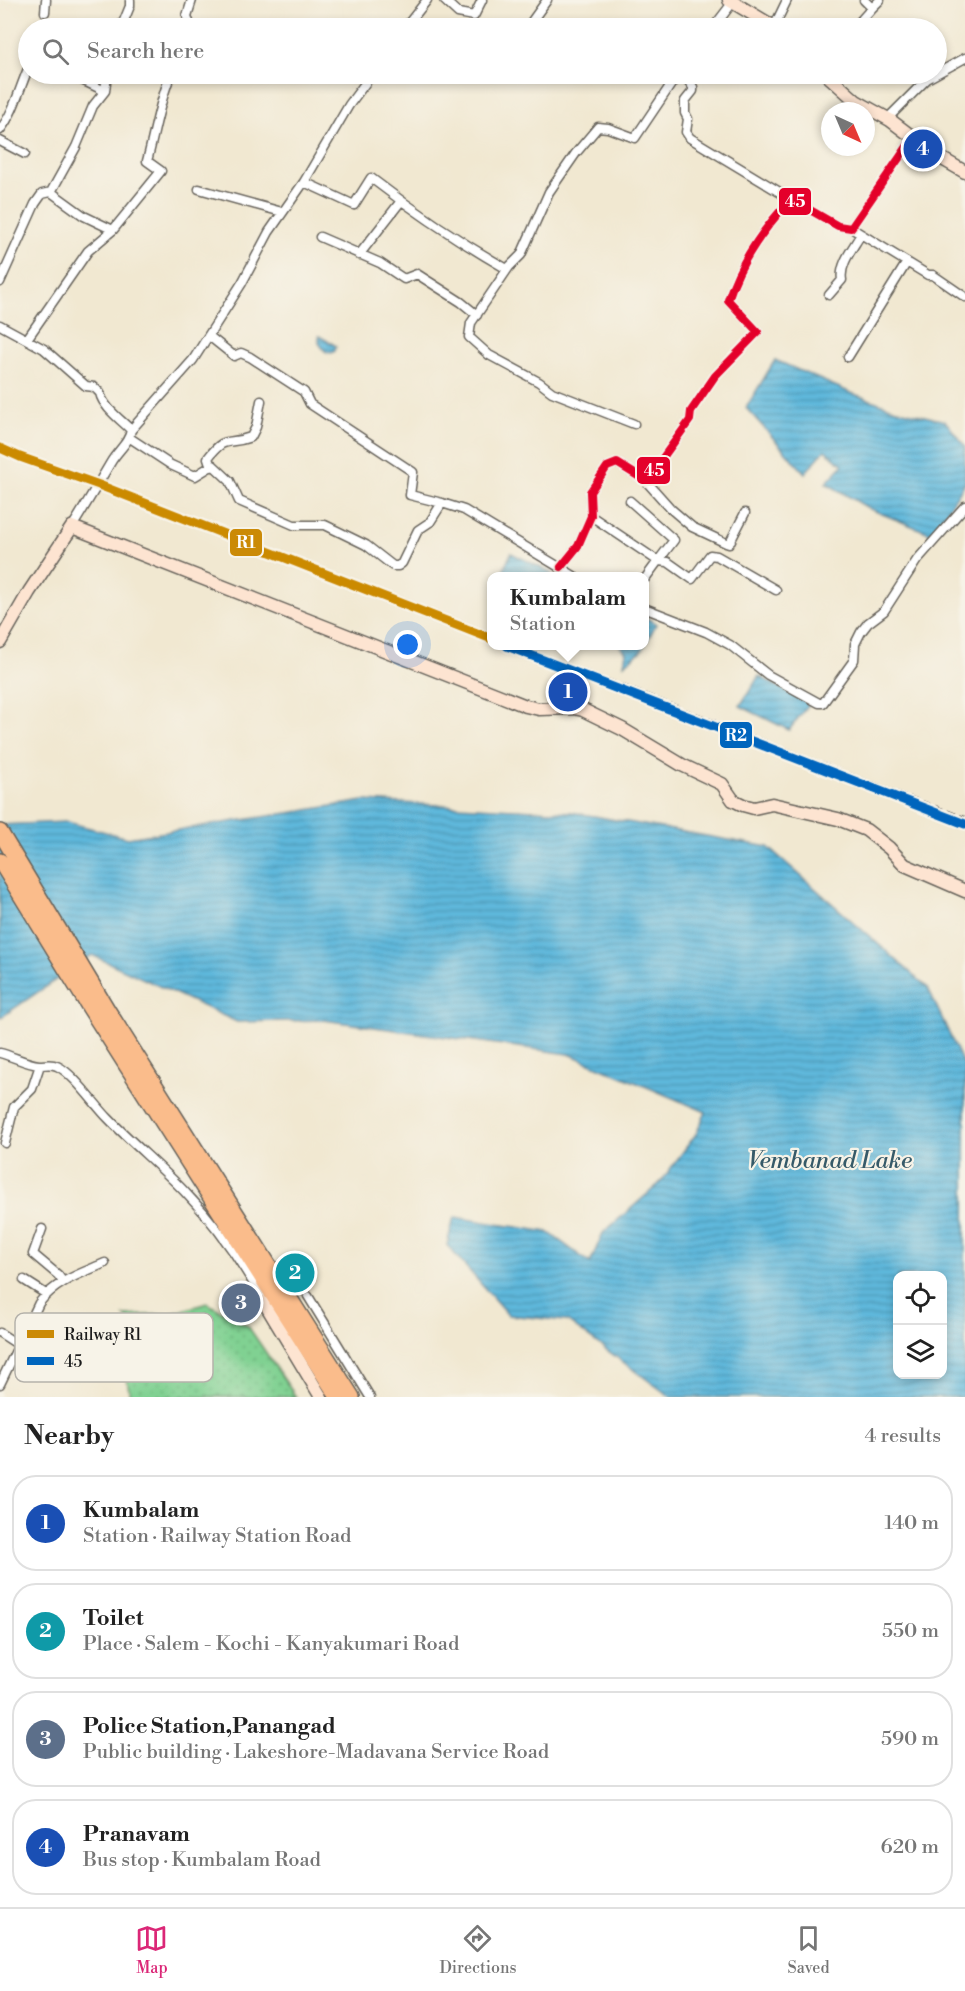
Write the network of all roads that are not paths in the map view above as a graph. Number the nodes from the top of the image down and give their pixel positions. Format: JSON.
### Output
{"nodes":[{"id":1,"x":46,"y":0,"type":"edge"},
{"id":2,"x":130,"y":0,"type":"edge"},
{"id":3,"x":192,"y":0,"type":"edge"},
{"id":4,"x":427,"y":0,"type":"edge"},
{"id":5,"x":444,"y":0,"type":"edge"},
{"id":6,"x":482,"y":0,"type":"edge"},
{"id":7,"x":547,"y":0,"type":"edge"},
{"id":8,"x":787,"y":0,"type":"edge"},
{"id":9,"x":864,"y":0,"type":"edge"},
{"id":10,"x":880,"y":0,"type":"edge"},
{"id":11,"x":731,"y":1,"type":"edge"},
{"id":12,"x":872,"y":8,"type":"junction"},
{"id":13,"x":45,"y":12,"type":"dead end"},
{"id":14,"x":125,"y":18,"type":"edge"},
{"id":15,"x":188,"y":18,"type":"edge"},
{"id":16,"x":413,"y":18,"type":"edge"},
{"id":17,"x":534,"y":18,"type":"edge"},
{"id":18,"x":720,"y":18,"type":"edge"},
{"id":19,"x":759,"y":18,"type":"edge"},
{"id":20,"x":779,"y":18,"type":"edge"},
{"id":21,"x":863,"y":18,"type":"edge"},
{"id":22,"x":965,"y":58,"type":"edge"},
{"id":23,"x":947,"y":68,"type":"edge"},
{"id":24,"x":21,"y":84,"type":"edge"},
{"id":25,"x":90,"y":84,"type":"edge"},
{"id":26,"x":106,"y":84,"type":"edge"},
{"id":27,"x":167,"y":84,"type":"edge"},
{"id":28,"x":365,"y":84,"type":"edge"},
{"id":29,"x":671,"y":84,"type":"edge"},
{"id":30,"x":691,"y":84,"type":"edge"},
{"id":31,"x":837,"y":84,"type":"edge"},
{"id":32,"x":922,"y":84,"type":"edge"},
{"id":33,"x":105,"y":91,"type":"junction"},
{"id":34,"x":887,"y":118,"type":"junction"},
{"id":35,"x":0,"y":130,"type":"edge"},
{"id":36,"x":913,"y":138,"type":"junction"},
{"id":37,"x":0,"y":141,"type":"edge"},
{"id":38,"x":25,"y":154,"type":"dead end"},
{"id":39,"x":965,"y":172,"type":"edge"},
{"id":40,"x":304,"y":182,"type":"junction"},
{"id":41,"x":199,"y":189,"type":"dead end"},
{"id":42,"x":51,"y":192,"type":"junction"},
{"id":43,"x":791,"y":199,"type":"junction"},
{"id":44,"x":401,"y":201,"type":"junction"},
{"id":45,"x":282,"y":212,"type":"junction"},
{"id":46,"x":851,"y":228,"type":"junction"},
{"id":47,"x":113,"y":230,"type":"junction"},
{"id":48,"x":861,"y":234,"type":"junction"},
{"id":49,"x":320,"y":237,"type":"dead end"},
{"id":50,"x":359,"y":255,"type":"junction"},
{"id":51,"x":907,"y":262,"type":"junction"},
{"id":52,"x":507,"y":269,"type":"junction"},
{"id":53,"x":0,"y":282,"type":"edge"},
{"id":54,"x":829,"y":295,"type":"dead end"},
{"id":55,"x":965,"y":297,"type":"edge"},
{"id":56,"x":477,"y":315,"type":"junction"},
{"id":57,"x":0,"y":325,"type":"edge"},
{"id":58,"x":209,"y":336,"type":"junction"},
{"id":59,"x":27,"y":339,"type":"junction"},
{"id":60,"x":848,"y":357,"type":"dead end"},
{"id":61,"x":261,"y":401,"type":"dead end"},
{"id":62,"x":634,"y":424,"type":"dead end"},
{"id":63,"x":130,"y":434,"type":"junction"},
{"id":64,"x":211,"y":467,"type":"junction"},
{"id":65,"x":646,"y":481,"type":"junction"},
{"id":66,"x":630,"y":501,"type":"dead end"},
{"id":67,"x":442,"y":503,"type":"junction"},
{"id":68,"x":965,"y":506,"type":"edge"},
{"id":69,"x":745,"y":513,"type":"dead end"},
{"id":70,"x":591,"y":516,"type":"junction"},
{"id":71,"x":72,"y":527,"type":"junction"},
{"id":72,"x":658,"y":561,"type":"junction"},
{"id":73,"x":561,"y":567,"type":"junction"},
{"id":74,"x":568,"y":572,"type":"edge"},
{"id":75,"x":649,"y":574,"type":"edge"},
{"id":76,"x":776,"y":590,"type":"dead end"},
{"id":77,"x":649,"y":610,"type":"edge"},
{"id":78,"x":0,"y":642,"type":"edge"},
{"id":79,"x":0,"y":832,"type":"edge"},
{"id":80,"x":0,"y":861,"type":"edge"},
{"id":81,"x":965,"y":891,"type":"edge"},
{"id":82,"x":0,"y":1053,"type":"edge"},
{"id":83,"x":40,"y":1065,"type":"junction"},
{"id":84,"x":5,"y":1143,"type":"dead end"},
{"id":85,"x":42,"y":1228,"type":"dead end"},
{"id":86,"x":105,"y":1263,"type":"dead end"},
{"id":87,"x":24,"y":1280,"type":"dead end"},
{"id":88,"x":63,"y":1282,"type":"junction"},
{"id":89,"x":46,"y":1294,"type":"junction"},
{"id":90,"x":308,"y":1296,"type":"dead end"},
{"id":91,"x":264,"y":1302,"type":"joint"},
{"id":92,"x":35,"y":1313,"type":"edge"},
{"id":93,"x":0,"y":1333,"type":"edge"},
{"id":94,"x":15,"y":1343,"type":"edge"},
{"id":95,"x":15,"y":1356,"type":"edge"},
{"id":96,"x":0,"y":1384,"type":"edge"},
{"id":97,"x":321,"y":1397,"type":"edge"},
{"id":98,"x":338,"y":1397,"type":"edge"},
{"id":99,"x":352,"y":1397,"type":"edge"},
{"id":100,"x":370,"y":1397,"type":"edge"}],
"edges":[{"from":1,"to":13,"type":"street"},
{"from":2,"to":14,"type":"street"},
{"from":3,"to":15,"type":"street"},
{"from":4,"to":16,"type":"street"},
{"from":5,"to":6,"type":"street"},
{"from":7,"to":17,"type":"street"},
{"from":8,"to":20,"type":"street"},
{"from":9,"to":12,"type":"street"},
{"from":10,"to":12,"type":"street"},
{"from":11,"to":18,"type":"street"},
{"from":11,"to":19,"type":"street"},
{"from":12,"to":21,"type":"street"},
{"from":22,"to":23,"type":"street"},
{"from":24,"to":35,"type":"street"},
{"from":25,"to":33,"type":"street"},
{"from":26,"to":33,"type":"street"},
{"from":27,"to":47,"type":"street"},
{"from":28,"to":40,"type":"street"},
{"from":29,"to":52,"type":"street"},
{"from":30,"to":43,"type":"street"},
{"from":31,"to":34,"type":"street"},
{"from":32,"to":34,"type":"street"},
{"from":33,"to":42,"type":"street"},
{"from":34,"to":36,"type":"street"},
{"from":36,"to":39,"type":"street"},
{"from":36,"to":46,"type":"street"},
{"from":37,"to":38,"type":"street"},
{"from":40,"to":44,"type":"street"},
{"from":40,"to":45,"type":"street"},
{"from":41,"to":45,"type":"street"},
{"from":42,"to":47,"type":"street"},
{"from":42,"to":53,"type":"street"},
{"from":43,"to":46,"type":"street"},
{"from":43,"to":65,"type":"street"},
{"from":44,"to":50,"type":"street"},
{"from":44,"to":52,"type":"street"},
{"from":45,"to":58,"type":"street"},
{"from":46,"to":48,"type":"street"},
{"from":47,"to":59,"type":"street"},
{"from":48,"to":51,"type":"street"},
{"from":48,"to":54,"type":"street"},
{"from":49,"to":50,"type":"street"},
{"from":50,"to":56,"type":"street"},
{"from":51,"to":55,"type":"street"},
{"from":51,"to":60,"type":"street"},
{"from":52,"to":56,"type":"street"},
{"from":56,"to":62,"type":"street"},
{"from":57,"to":59,"type":"street"},
{"from":58,"to":63,"type":"street"},
{"from":58,"to":67,"type":"street"},
{"from":59,"to":63,"type":"street"},
{"from":61,"to":64,"type":"street"},
{"from":63,"to":64,"type":"street"},
{"from":63,"to":71,"type":"street"},
{"from":64,"to":67,"type":"street"},
{"from":65,"to":69,"type":"street"},
{"from":65,"to":70,"type":"street"},
{"from":66,"to":72,"type":"street"},
{"from":67,"to":73,"type":"street"},
{"from":68,"to":77,"type":"street"},
{"from":70,"to":72,"type":"street"},
{"from":70,"to":73,"type":"street"},
{"from":71,"to":78,"type":"street"},
{"from":71,"to":81,"type":"street"},
{"from":72,"to":75,"type":"street"},
{"from":72,"to":76,"type":"street"},
{"from":73,"to":74,"type":"street"},
{"from":79,"to":99,"type":"highway"},
{"from":80,"to":98,"type":"highway"},
{"from":82,"to":83,"type":"street"},
{"from":83,"to":84,"type":"street"},
{"from":83,"to":91,"type":"street"},
{"from":85,"to":88,"type":"street"},
{"from":86,"to":88,"type":"street"},
{"from":87,"to":89,"type":"street"},
{"from":88,"to":89,"type":"street"},
{"from":89,"to":92,"type":"street"},
{"from":90,"to":100,"type":"street"},
{"from":91,"to":97,"type":"street"},
{"from":93,"to":94,"type":"street"},
{"from":95,"to":96,"type":"street"}]}
